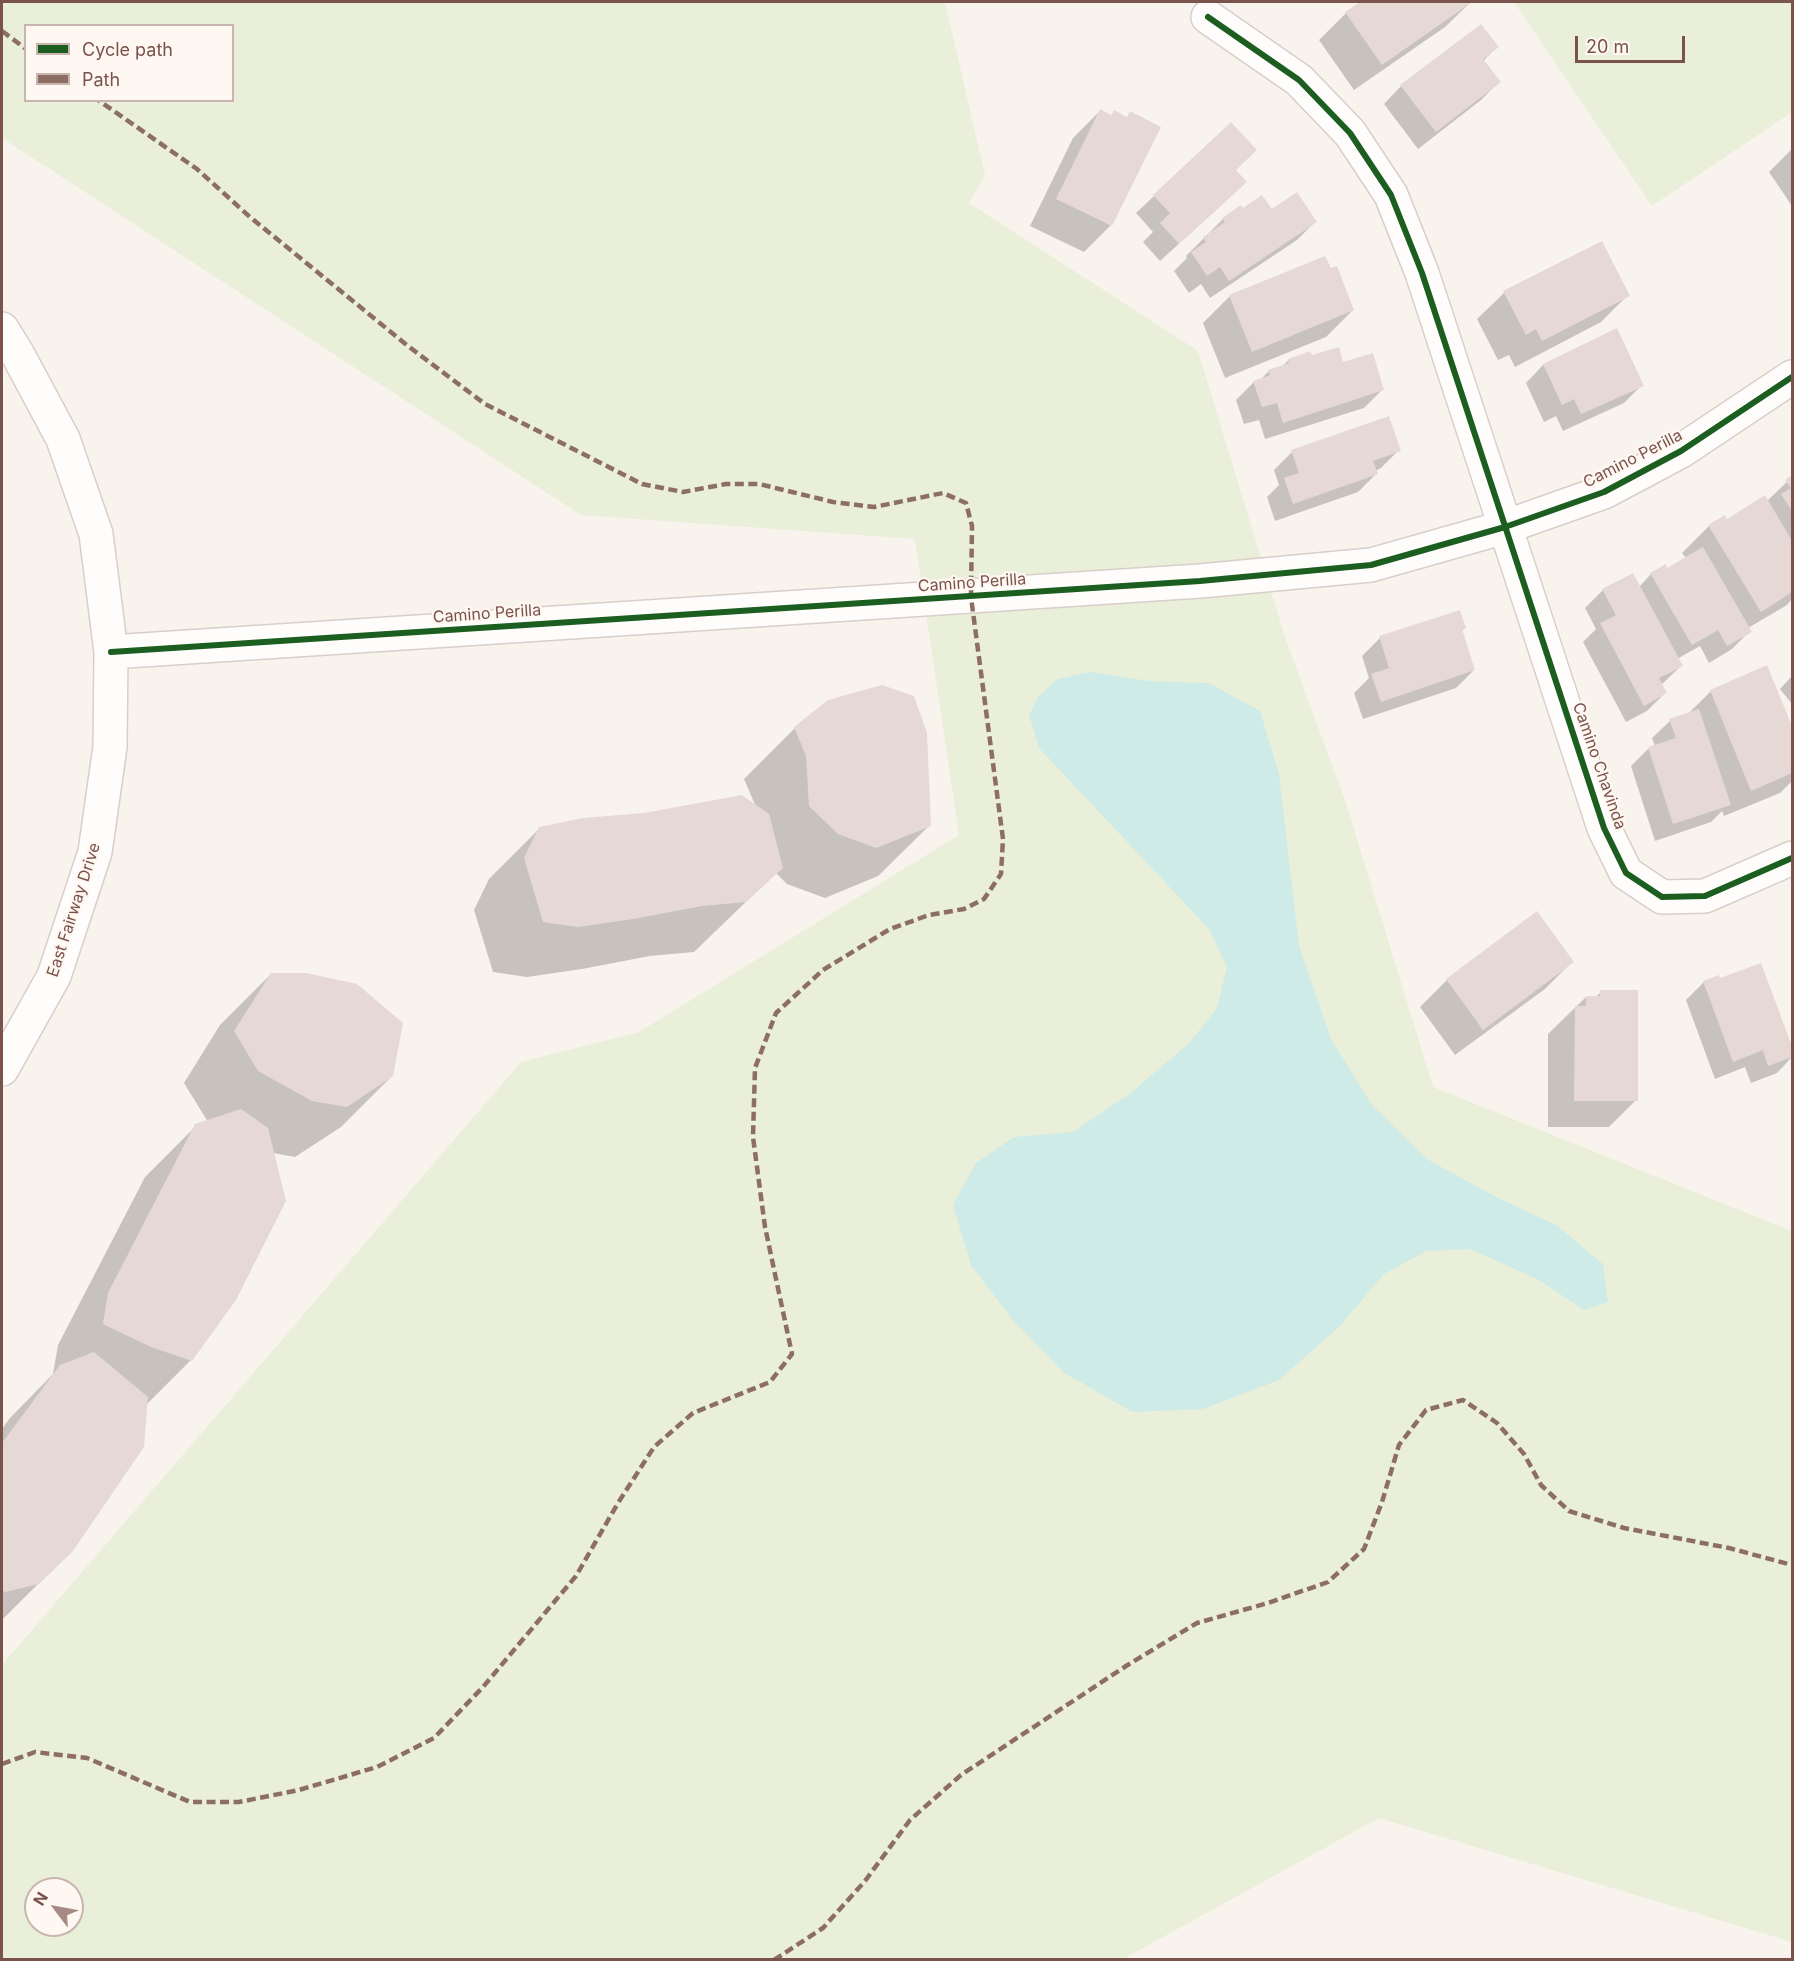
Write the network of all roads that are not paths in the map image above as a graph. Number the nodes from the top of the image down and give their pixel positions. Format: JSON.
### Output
{"nodes":[{"id":1,"x":1208,"y":17,"type":"dead end"},
{"id":2,"x":2,"y":329,"type":"edge"},
{"id":3,"x":1792,"y":377,"type":"edge"},
{"id":4,"x":1505,"y":527,"type":"junction"},
{"id":5,"x":111,"y":652,"type":"junction"},
{"id":6,"x":1792,"y":858,"type":"edge"},
{"id":7,"x":2,"y":1069,"type":"edge"}],
"edges":[{"from":1,"to":4,"type":"street","name":"Camino Chavinda"},
{"from":2,"to":5,"type":"street","name":"East Fairway Drive"},
{"from":3,"to":4,"type":"street","name":"Camino Perilla"},
{"from":4,"to":5,"type":"street","name":"Camino Perilla"},
{"from":4,"to":6,"type":"street","name":"Camino Chavinda"},
{"from":5,"to":7,"type":"street","name":"East Fairway Drive"}]}
